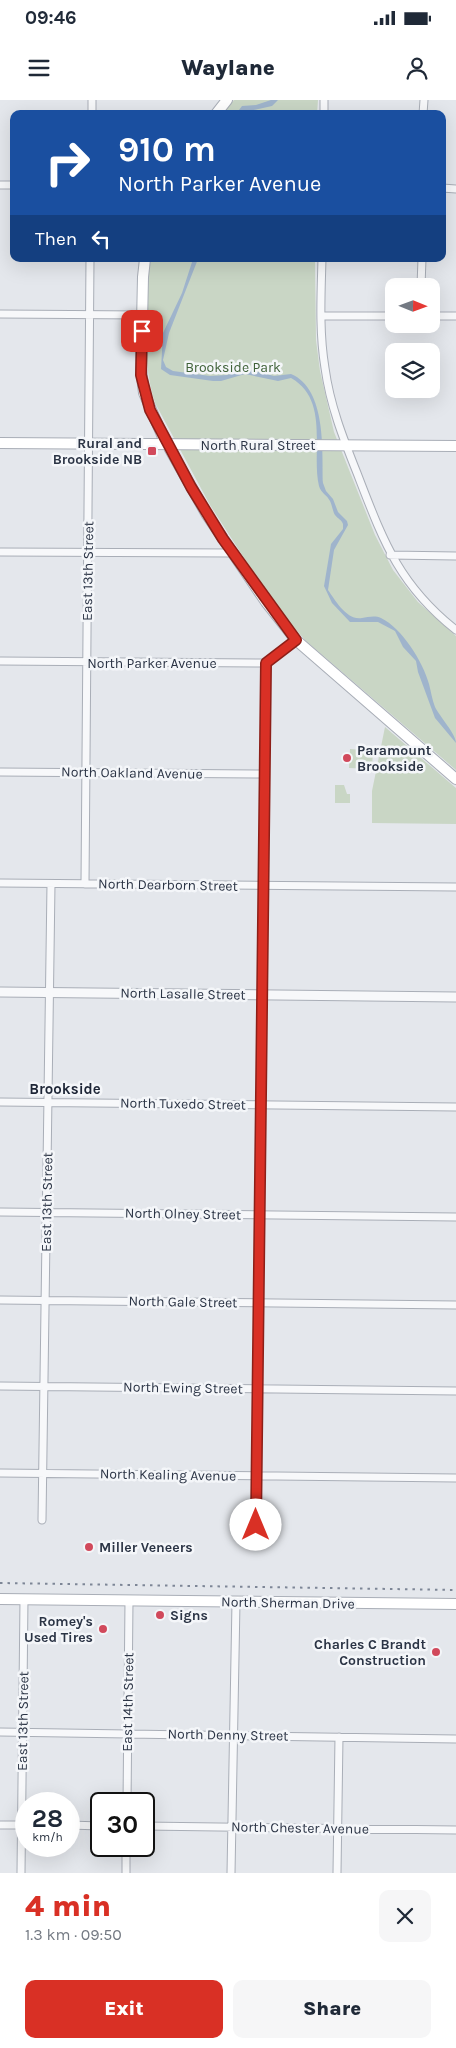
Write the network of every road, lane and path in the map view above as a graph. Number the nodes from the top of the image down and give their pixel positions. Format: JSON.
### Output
{"nodes":[{"id":1,"x":227,"y":100,"type":"edge"},
{"id":2,"x":219,"y":110,"type":"edge"},
{"id":3,"x":90,"y":262,"type":"edge"},
{"id":4,"x":145,"y":262,"type":"edge"},
{"id":5,"x":322,"y":262,"type":"edge"},
{"id":6,"x":422,"y":262,"type":"edge"},
{"id":7,"x":421,"y":278,"type":"edge"},
{"id":8,"x":0,"y":314,"type":"edge"},
{"id":9,"x":90,"y":314,"type":"junction"},
{"id":10,"x":142,"y":315,"type":"junction"},
{"id":11,"x":321,"y":316,"type":"junction"},
{"id":12,"x":385,"y":316,"type":"edge"},
{"id":13,"x":440,"y":316,"type":"edge"},
{"id":14,"x":456,"y":316,"type":"edge"},
{"id":15,"x":0,"y":443,"type":"edge"},
{"id":16,"x":89,"y":444,"type":"junction"},
{"id":17,"x":167,"y":444,"type":"junction"},
{"id":18,"x":340,"y":445,"type":"junction"},
{"id":19,"x":456,"y":446,"type":"edge"},
{"id":20,"x":0,"y":552,"type":"edge"},
{"id":21,"x":88,"y":552,"type":"junction"},
{"id":22,"x":232,"y":553,"type":"junction"},
{"id":23,"x":390,"y":555,"type":"junction"},
{"id":24,"x":456,"y":556,"type":"edge"},
{"id":25,"x":456,"y":630,"type":"edge"},
{"id":26,"x":296,"y":640,"type":"junction"},
{"id":27,"x":0,"y":661,"type":"edge"},
{"id":28,"x":87,"y":662,"type":"junction"},
{"id":29,"x":266,"y":663,"type":"junction"},
{"id":30,"x":0,"y":772,"type":"edge"},
{"id":31,"x":86,"y":772,"type":"junction"},
{"id":32,"x":265,"y":774,"type":"junction"},
{"id":33,"x":456,"y":779,"type":"edge"},
{"id":34,"x":0,"y":883,"type":"edge"},
{"id":35,"x":52,"y":884,"type":"junction"},
{"id":36,"x":85,"y":884,"type":"junction"},
{"id":37,"x":263,"y":886,"type":"junction"},
{"id":38,"x":456,"y":887,"type":"edge"},
{"id":39,"x":0,"y":992,"type":"edge"},
{"id":40,"x":50,"y":993,"type":"junction"},
{"id":41,"x":262,"y":995,"type":"junction"},
{"id":42,"x":456,"y":996,"type":"edge"},
{"id":43,"x":0,"y":1102,"type":"edge"},
{"id":44,"x":48,"y":1103,"type":"junction"},
{"id":45,"x":261,"y":1105,"type":"junction"},
{"id":46,"x":456,"y":1107,"type":"edge"},
{"id":47,"x":0,"y":1212,"type":"edge"},
{"id":48,"x":47,"y":1212,"type":"junction"},
{"id":49,"x":259,"y":1215,"type":"junction"},
{"id":50,"x":456,"y":1217,"type":"edge"},
{"id":51,"x":0,"y":1300,"type":"edge"},
{"id":52,"x":46,"y":1300,"type":"junction"},
{"id":53,"x":258,"y":1302,"type":"junction"},
{"id":54,"x":456,"y":1305,"type":"edge"},
{"id":55,"x":0,"y":1386,"type":"edge"},
{"id":56,"x":44,"y":1387,"type":"junction"},
{"id":57,"x":257,"y":1389,"type":"junction"},
{"id":58,"x":456,"y":1391,"type":"edge"},
{"id":59,"x":0,"y":1473,"type":"edge"},
{"id":60,"x":43,"y":1473,"type":"junction"},
{"id":61,"x":256,"y":1476,"type":"junction"},
{"id":62,"x":456,"y":1478,"type":"edge"},
{"id":63,"x":42,"y":1520,"type":"dead end"},
{"id":64,"x":256,"y":1525,"type":"dead end"},
{"id":65,"x":0,"y":1599,"type":"edge"},
{"id":66,"x":24,"y":1599,"type":"junction"},
{"id":67,"x":129,"y":1601,"type":"junction"},
{"id":68,"x":236,"y":1602,"type":"junction"},
{"id":69,"x":456,"y":1604,"type":"edge"},
{"id":70,"x":0,"y":1732,"type":"edge"},
{"id":71,"x":23,"y":1733,"type":"junction"},
{"id":72,"x":128,"y":1734,"type":"junction"},
{"id":73,"x":234,"y":1736,"type":"junction"},
{"id":74,"x":339,"y":1737,"type":"junction"},
{"id":75,"x":456,"y":1739,"type":"edge"},
{"id":76,"x":24,"y":1792,"type":"edge"},
{"id":77,"x":126,"y":1792,"type":"edge"},
{"id":78,"x":0,"y":1825,"type":"edge"},
{"id":79,"x":15,"y":1825,"type":"edge"},
{"id":80,"x":155,"y":1826,"type":"edge"},
{"id":81,"x":232,"y":1828,"type":"junction"},
{"id":82,"x":338,"y":1829,"type":"junction"},
{"id":83,"x":456,"y":1830,"type":"edge"},
{"id":84,"x":22,"y":1857,"type":"edge"},
{"id":85,"x":126,"y":1857,"type":"edge"},
{"id":86,"x":21,"y":1873,"type":"edge"},
{"id":87,"x":126,"y":1873,"type":"edge"},
{"id":88,"x":231,"y":1873,"type":"edge"},
{"id":89,"x":337,"y":1873,"type":"edge"}],
"edges":[{"from":1,"to":2,"type":"main road"},
{"from":3,"to":9,"type":"street","name":"East 13th Street"},
{"from":4,"to":10,"type":"main road"},
{"from":5,"to":11,"type":"street"},
{"from":6,"to":7,"type":"street"},
{"from":8,"to":9,"type":"street"},
{"from":9,"to":10,"type":"street"},
{"from":9,"to":16,"type":"street","name":"East 13th Street"},
{"from":10,"to":17,"type":"main road"},
{"from":11,"to":12,"type":"street"},
{"from":11,"to":18,"type":"street"},
{"from":13,"to":14,"type":"street"},
{"from":15,"to":16,"type":"main road","name":"North Rural Street"},
{"from":16,"to":17,"type":"main road","name":"North Rural Street"},
{"from":16,"to":21,"type":"street","name":"East 13th Street"},
{"from":17,"to":18,"type":"main road","name":"North Rural Street"},
{"from":17,"to":22,"type":"main road"},
{"from":18,"to":19,"type":"main road","name":"North Rural Street"},
{"from":18,"to":23,"type":"street"},
{"from":20,"to":21,"type":"street"},
{"from":21,"to":22,"type":"street"},
{"from":21,"to":28,"type":"street","name":"East 13th Street"},
{"from":22,"to":26,"type":"main road"},
{"from":23,"to":24,"type":"street"},
{"from":23,"to":25,"type":"street"},
{"from":26,"to":29,"type":"street"},
{"from":26,"to":33,"type":"main road"},
{"from":27,"to":28,"type":"street","name":"North Parker Avenue"},
{"from":28,"to":29,"type":"street","name":"North Parker Avenue"},
{"from":28,"to":31,"type":"street","name":"East 13th Street"},
{"from":29,"to":32,"type":"street"},
{"from":30,"to":31,"type":"street","name":"North Oakland Avenue"},
{"from":31,"to":32,"type":"street","name":"North Oakland Avenue"},
{"from":31,"to":36,"type":"street","name":"East 13th Street"},
{"from":32,"to":37,"type":"street"},
{"from":34,"to":35,"type":"street","name":"North Dearborn Street"},
{"from":35,"to":36,"type":"street","name":"North Dearborn Street"},
{"from":35,"to":40,"type":"street","name":"East 13th Street"},
{"from":36,"to":37,"type":"street","name":"North Dearborn Street"},
{"from":37,"to":38,"type":"street","name":"North Dearborn Street"},
{"from":37,"to":41,"type":"street"},
{"from":39,"to":40,"type":"street","name":"North Lasalle Street"},
{"from":40,"to":41,"type":"street","name":"North Lasalle Street"},
{"from":40,"to":44,"type":"street","name":"East 13th Street"},
{"from":41,"to":42,"type":"street","name":"North Lasalle Street"},
{"from":41,"to":45,"type":"street"},
{"from":43,"to":44,"type":"street","name":"North Tuxedo Street"},
{"from":44,"to":45,"type":"street","name":"North Tuxedo Street"},
{"from":44,"to":48,"type":"street","name":"East 13th Street"},
{"from":45,"to":46,"type":"street","name":"North Tuxedo Street"},
{"from":45,"to":49,"type":"street"},
{"from":47,"to":48,"type":"street","name":"North Olney Street"},
{"from":48,"to":49,"type":"street","name":"North Olney Street"},
{"from":48,"to":52,"type":"street","name":"East 13th Street"},
{"from":49,"to":50,"type":"street","name":"North Olney Street"},
{"from":49,"to":53,"type":"street"},
{"from":51,"to":52,"type":"street","name":"North Gale Street"},
{"from":52,"to":53,"type":"street","name":"North Gale Street"},
{"from":52,"to":56,"type":"street","name":"East 13th Street"},
{"from":53,"to":54,"type":"street","name":"North Gale Street"},
{"from":53,"to":57,"type":"street"},
{"from":55,"to":56,"type":"street","name":"North Ewing Street"},
{"from":56,"to":57,"type":"street","name":"North Ewing Street"},
{"from":56,"to":60,"type":"street","name":"East 13th Street"},
{"from":57,"to":58,"type":"street","name":"North Ewing Street"},
{"from":57,"to":61,"type":"street"},
{"from":59,"to":60,"type":"street","name":"North Kealing Avenue"},
{"from":60,"to":61,"type":"street","name":"North Kealing Avenue"},
{"from":60,"to":63,"type":"street","name":"East 13th Street"},
{"from":61,"to":62,"type":"street","name":"North Kealing Avenue"},
{"from":61,"to":64,"type":"street"},
{"from":65,"to":66,"type":"main road","name":"North Sherman Drive"},
{"from":66,"to":67,"type":"main road","name":"North Sherman Drive"},
{"from":66,"to":71,"type":"street","name":"East 13th Street"},
{"from":67,"to":68,"type":"main road","name":"North Sherman Drive"},
{"from":67,"to":72,"type":"street","name":"East 14th Street"},
{"from":68,"to":69,"type":"main road","name":"North Sherman Drive"},
{"from":68,"to":73,"type":"street"},
{"from":70,"to":71,"type":"street","name":"North Denny Street"},
{"from":71,"to":72,"type":"street","name":"North Denny Street"},
{"from":71,"to":76,"type":"street","name":"East 13th Street"},
{"from":72,"to":73,"type":"street","name":"North Denny Street"},
{"from":72,"to":77,"type":"street","name":"East 14th Street"},
{"from":73,"to":74,"type":"street","name":"North Denny Street"},
{"from":73,"to":81,"type":"street"},
{"from":74,"to":75,"type":"street","name":"North Denny Street"},
{"from":74,"to":82,"type":"street"},
{"from":78,"to":79,"type":"street"},
{"from":80,"to":81,"type":"street","name":"North Chester Avenue"},
{"from":81,"to":82,"type":"street","name":"North Chester Avenue"},
{"from":81,"to":88,"type":"street"},
{"from":82,"to":83,"type":"street","name":"North Chester Avenue"},
{"from":82,"to":89,"type":"street"},
{"from":84,"to":86,"type":"street","name":"East 13th Street"},
{"from":85,"to":87,"type":"street"}]}
